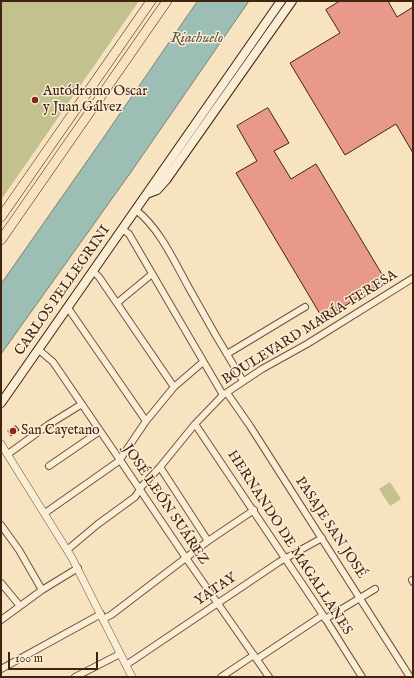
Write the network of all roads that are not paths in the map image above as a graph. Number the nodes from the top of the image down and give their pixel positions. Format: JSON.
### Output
{"nodes":[{"id":1,"x":151,"y":1,"type":"edge"},
{"id":2,"x":167,"y":1,"type":"edge"},
{"id":3,"x":281,"y":1,"type":"edge"},
{"id":4,"x":292,"y":1,"type":"edge"},
{"id":5,"x":147,"y":195,"type":"junction"},
{"id":6,"x":136,"y":210,"type":"junction"},
{"id":7,"x":1,"y":217,"type":"edge"},
{"id":8,"x":122,"y":229,"type":"junction"},
{"id":9,"x":1,"y":240,"type":"edge"},
{"id":10,"x":93,"y":271,"type":"junction"},
{"id":11,"x":152,"y":274,"type":"junction"},
{"id":12,"x":413,"y":278,"type":"edge"},
{"id":13,"x":117,"y":303,"type":"junction"},
{"id":14,"x":305,"y":307,"type":"dead end"},
{"id":15,"x":68,"y":308,"type":"junction"},
{"id":16,"x":39,"y":350,"type":"junction"},
{"id":17,"x":226,"y":354,"type":"junction"},
{"id":18,"x":203,"y":362,"type":"junction"},
{"id":19,"x":243,"y":381,"type":"junction"},
{"id":20,"x":174,"y":387,"type":"junction"},
{"id":21,"x":225,"y":394,"type":"junction"},
{"id":22,"x":1,"y":403,"type":"edge"},
{"id":23,"x":82,"y":404,"type":"junction"},
{"id":24,"x":146,"y":421,"type":"junction"},
{"id":25,"x":195,"y":424,"type":"junction"},
{"id":26,"x":100,"y":431,"type":"junction"},
{"id":27,"x":1,"y":444,"type":"edge"},
{"id":28,"x":8,"y":454,"type":"junction"},
{"id":29,"x":120,"y":460,"type":"junction"},
{"id":30,"x":49,"y":466,"type":"dead end"},
{"id":31,"x":160,"y":468,"type":"junction"},
{"id":32,"x":140,"y":489,"type":"junction"},
{"id":33,"x":254,"y":510,"type":"junction"},
{"id":34,"x":45,"y":513,"type":"junction"},
{"id":35,"x":1,"y":525,"type":"edge"},
{"id":36,"x":322,"y":538,"type":"junction"},
{"id":37,"x":208,"y":541,"type":"junction"},
{"id":38,"x":67,"y":550,"type":"junction"},
{"id":39,"x":186,"y":558,"type":"junction"},
{"id":40,"x":285,"y":558,"type":"junction"},
{"id":41,"x":78,"y":568,"type":"junction"},
{"id":42,"x":1,"y":583,"type":"edge"},
{"id":43,"x":376,"y":589,"type":"dead end"},
{"id":44,"x":42,"y":590,"type":"junction"},
{"id":45,"x":361,"y":598,"type":"junction"},
{"id":46,"x":218,"y":604,"type":"junction"},
{"id":47,"x":20,"y":606,"type":"junction"},
{"id":48,"x":102,"y":617,"type":"junction"},
{"id":49,"x":324,"y":617,"type":"junction"},
{"id":50,"x":1,"y":620,"type":"edge"},
{"id":51,"x":120,"y":654,"type":"junction"},
{"id":52,"x":256,"y":657,"type":"junction"},
{"id":53,"x":126,"y":665,"type":"junction"},
{"id":54,"x":1,"y":670,"type":"edge"},
{"id":55,"x":75,"y":677,"type":"edge"},
{"id":56,"x":132,"y":677,"type":"edge"},
{"id":57,"x":221,"y":677,"type":"edge"},
{"id":58,"x":269,"y":677,"type":"edge"},
{"id":59,"x":362,"y":677,"type":"edge"},
{"id":60,"x":410,"y":677,"type":"edge"}],
"edges":[{"from":1,"to":7,"type":"main road"},
{"from":2,"to":9,"type":"main road"},
{"from":3,"to":5,"type":"main road","name":"CARLOS PELLEGRINI"},
{"from":4,"to":5,"type":"main road","name":"CARLOS PELLEGRINI"},
{"from":5,"to":6,"type":"main road","name":"CARLOS PELLEGRINI"},
{"from":6,"to":8,"type":"main road","name":"CARLOS PELLEGRINI"},
{"from":6,"to":17,"type":"street"},
{"from":8,"to":10,"type":"main road","name":"CARLOS PELLEGRINI"},
{"from":8,"to":11,"type":"street","name":"PASAJE SAN JOSÉ"},
{"from":10,"to":13,"type":"street"},
{"from":10,"to":15,"type":"main road","name":"CARLOS PELLEGRINI"},
{"from":11,"to":13,"type":"street"},
{"from":11,"to":18,"type":"street","name":"PASAJE SAN JOSÉ"},
{"from":12,"to":19,"type":"street","name":"BOULEVARD MARÍA TERESA"},
{"from":13,"to":20,"type":"street"},
{"from":14,"to":17,"type":"street"},
{"from":15,"to":16,"type":"main road","name":"CARLOS PELLEGRINI"},
{"from":15,"to":24,"type":"street"},
{"from":16,"to":22,"type":"main road","name":"CARLOS PELLEGRINI"},
{"from":16,"to":23,"type":"street","name":"JOSÉ LEÓN SUÁREZ"},
{"from":17,"to":19,"type":"street"},
{"from":18,"to":20,"type":"street"},
{"from":18,"to":21,"type":"street","name":"PASAJE SAN JOSÉ"},
{"from":19,"to":21,"type":"street","name":"BOULEVARD MARÍA TERESA"},
{"from":20,"to":24,"type":"street"},
{"from":21,"to":25,"type":"street","name":"BOULEVARD MARÍA TERESA"},
{"from":21,"to":36,"type":"street","name":"PASAJE SAN JOSÉ"},
{"from":23,"to":26,"type":"street","name":"JOSÉ LEÓN SUÁREZ"},
{"from":23,"to":28,"type":"street"},
{"from":24,"to":29,"type":"street"},
{"from":25,"to":31,"type":"street","name":"BOULEVARD MARÍA TERESA"},
{"from":25,"to":33,"type":"street","name":"HERNANDO DE MAGALLANES"},
{"from":26,"to":29,"type":"street","name":"JOSÉ LEÓN SUÁREZ"},
{"from":26,"to":30,"type":"street"},
{"from":27,"to":28,"type":"street"},
{"from":28,"to":34,"type":"street"},
{"from":29,"to":32,"type":"street","name":"JOSÉ LEÓN SUÁREZ"},
{"from":29,"to":34,"type":"street"},
{"from":31,"to":32,"type":"street","name":"BOULEVARD MARÍA TERESA"},
{"from":31,"to":37,"type":"street"},
{"from":32,"to":38,"type":"street","name":"BOULEVARD MARÍA TERESA"},
{"from":32,"to":39,"type":"street","name":"JOSÉ LEÓN SUÁREZ"},
{"from":33,"to":37,"type":"street"},
{"from":33,"to":40,"type":"street","name":"HERNANDO DE MAGALLANES"},
{"from":34,"to":38,"type":"street"},
{"from":35,"to":44,"type":"street"},
{"from":36,"to":40,"type":"street","name":"YATAY"},
{"from":36,"to":45,"type":"street","name":"PASAJE SAN JOSÉ"},
{"from":37,"to":39,"type":"street"},
{"from":38,"to":41,"type":"street"},
{"from":39,"to":46,"type":"street","name":"JOSÉ LEÓN SUÁREZ"},
{"from":39,"to":48,"type":"street"},
{"from":40,"to":46,"type":"street","name":"YATAY"},
{"from":40,"to":49,"type":"street","name":"HERNANDO DE MAGALLANES"},
{"from":41,"to":44,"type":"street"},
{"from":41,"to":48,"type":"street"},
{"from":42,"to":47,"type":"street"},
{"from":43,"to":45,"type":"street"},
{"from":44,"to":47,"type":"street"},
{"from":45,"to":49,"type":"street"},
{"from":45,"to":60,"type":"street","name":"PASAJE SAN JOSÉ"},
{"from":46,"to":52,"type":"street","name":"JOSÉ LEÓN SUÁREZ"},
{"from":46,"to":53,"type":"street","name":"YATAY"},
{"from":47,"to":50,"type":"street"},
{"from":48,"to":51,"type":"street"},
{"from":48,"to":54,"type":"street"},
{"from":49,"to":52,"type":"street"},
{"from":49,"to":59,"type":"street","name":"HERNANDO DE MAGALLANES"},
{"from":51,"to":53,"type":"street"},
{"from":51,"to":55,"type":"street"},
{"from":52,"to":57,"type":"street"},
{"from":52,"to":58,"type":"street","name":"JOSÉ LEÓN SUÁREZ"},
{"from":53,"to":56,"type":"street"}]}
